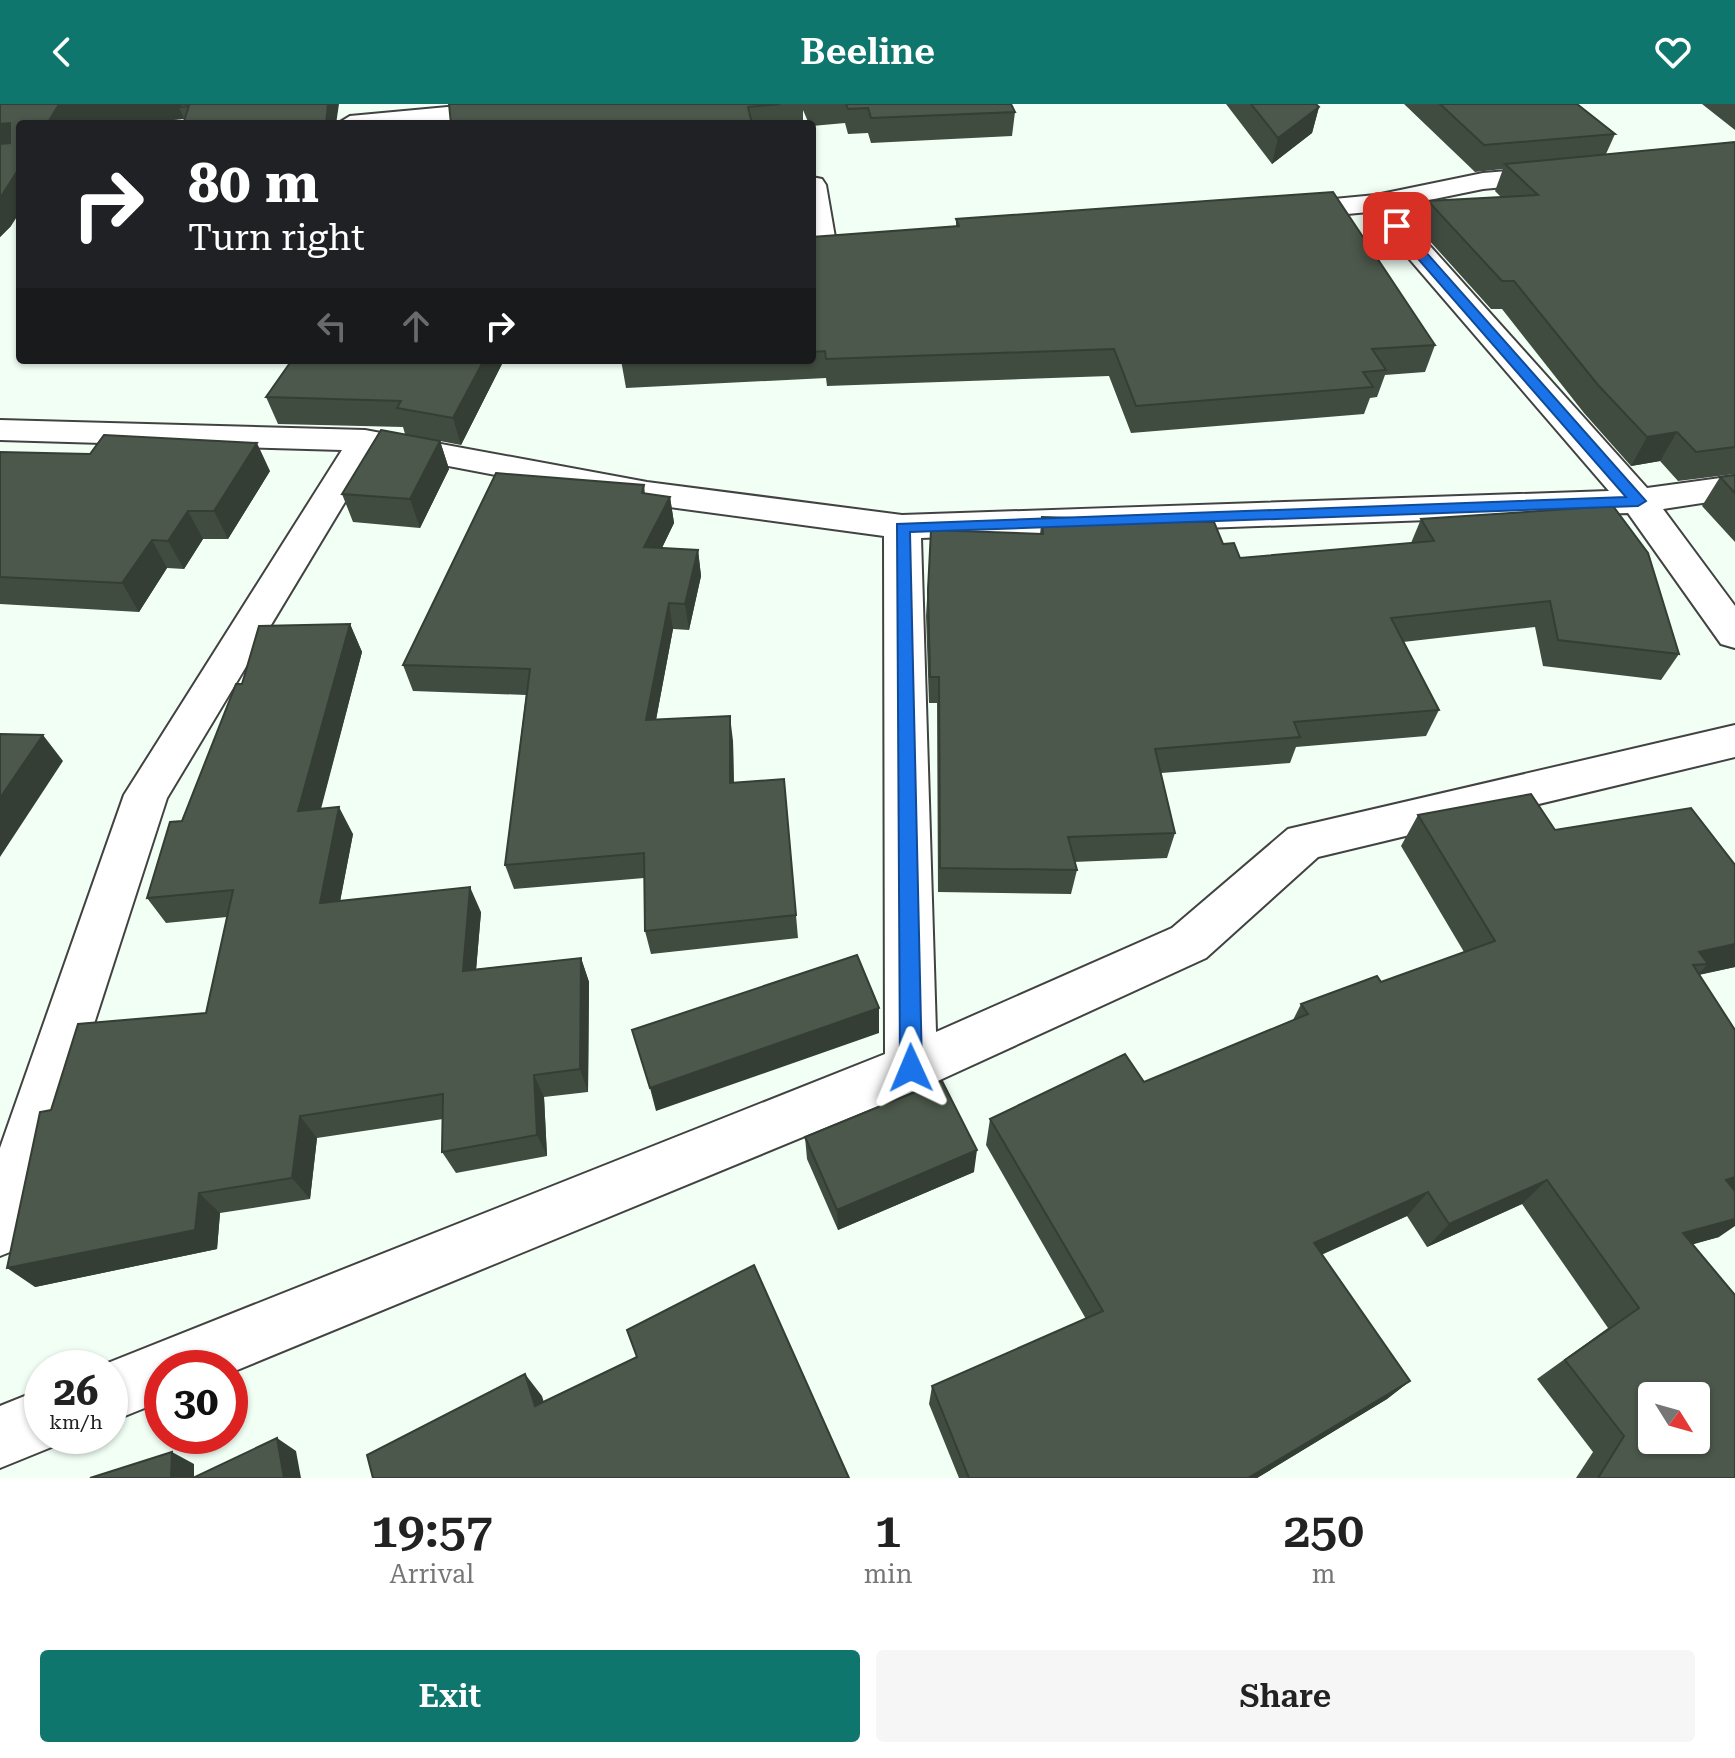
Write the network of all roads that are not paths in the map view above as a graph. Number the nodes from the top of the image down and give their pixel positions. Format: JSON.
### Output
{"nodes":[{"id":1,"x":558,"y":104,"type":"edge"},
{"id":2,"x":392,"y":120,"type":"edge"},
{"id":3,"x":1590,"y":172,"type":"edge"},
{"id":4,"x":816,"y":200,"type":"edge"},
{"id":5,"x":1376,"y":203,"type":"junction"},
{"id":6,"x":1250,"y":215,"type":"edge"},
{"id":7,"x":828,"y":243,"type":"edge"},
{"id":8,"x":0,"y":430,"type":"edge"},
{"id":9,"x":365,"y":440,"type":"junction"},
{"id":10,"x":1735,"y":487,"type":"edge"},
{"id":11,"x":1638,"y":501,"type":"junction"},
{"id":12,"x":902,"y":527,"type":"junction"},
{"id":13,"x":1735,"y":634,"type":"edge"},
{"id":14,"x":1734,"y":741,"type":"edge"},
{"id":15,"x":911,"y":1068,"type":"junction"},
{"id":16,"x":0,"y":1228,"type":"edge"},
{"id":17,"x":214,"y":1350,"type":"edge"},
{"id":18,"x":24,"y":1427,"type":"edge"},
{"id":19,"x":0,"y":1437,"type":"edge"}],
"edges":[{"from":1,"to":2,"type":"street"},
{"from":3,"to":5,"type":"street"},
{"from":4,"to":7,"type":"street"},
{"from":5,"to":6,"type":"street"},
{"from":5,"to":11,"type":"street"},
{"from":8,"to":9,"type":"street"},
{"from":9,"to":12,"type":"street"},
{"from":9,"to":16,"type":"street"},
{"from":10,"to":11,"type":"street"},
{"from":11,"to":12,"type":"street"},
{"from":11,"to":13,"type":"street"},
{"from":12,"to":15,"type":"street"},
{"from":14,"to":15,"type":"street"},
{"from":15,"to":17,"type":"street"},
{"from":18,"to":19,"type":"street"}]}
